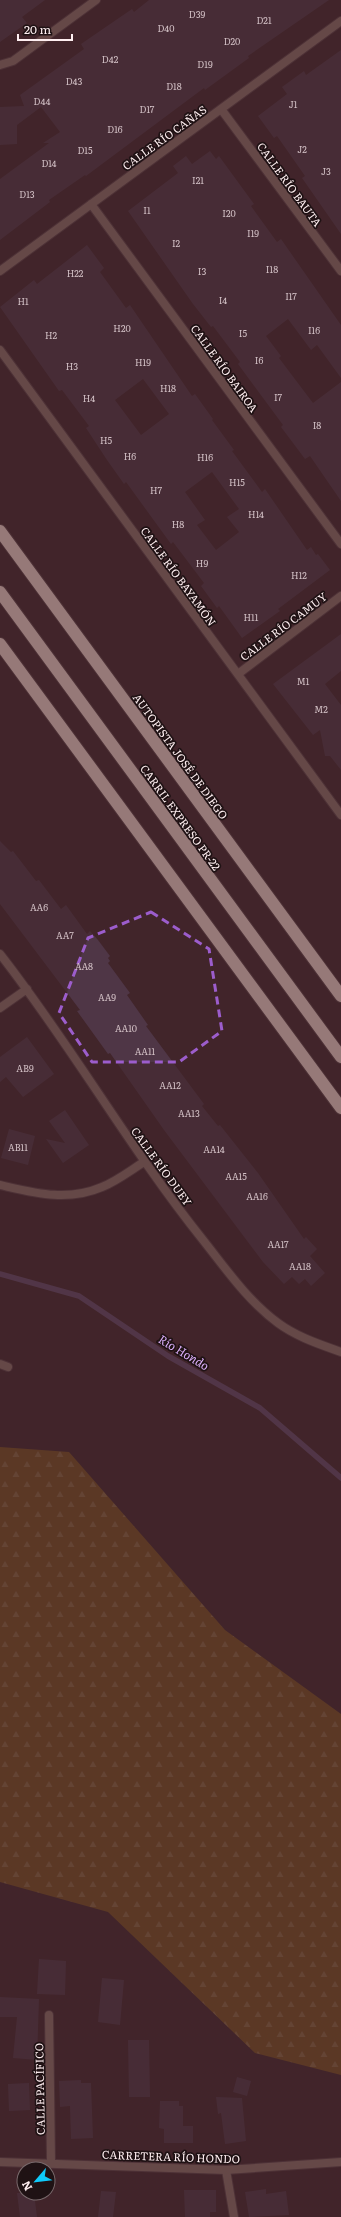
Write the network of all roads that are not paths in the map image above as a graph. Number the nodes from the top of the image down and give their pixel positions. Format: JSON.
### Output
{"nodes":[{"id":1,"x":96,"y":0,"type":"edge"},
{"id":2,"x":341,"y":21,"type":"edge"},
{"id":3,"x":0,"y":65,"type":"edge"},
{"id":4,"x":221,"y":109,"type":"junction"},
{"id":5,"x":91,"y":204,"type":"junction"},
{"id":6,"x":0,"y":271,"type":"edge"},
{"id":7,"x":341,"y":271,"type":"edge"},
{"id":8,"x":0,"y":350,"type":"edge"},
{"id":9,"x":0,"y":531,"type":"edge"},
{"id":10,"x":341,"y":544,"type":"edge"},
{"id":11,"x":0,"y":592,"type":"edge"},
{"id":12,"x":341,"y":596,"type":"edge"},
{"id":13,"x":0,"y":644,"type":"edge"},
{"id":14,"x":238,"y":674,"type":"junction"},
{"id":15,"x":341,"y":815,"type":"edge"},
{"id":16,"x":0,"y":954,"type":"edge"},
{"id":17,"x":27,"y":989,"type":"junction"},
{"id":18,"x":341,"y":996,"type":"edge"},
{"id":19,"x":0,"y":1008,"type":"edge"},
{"id":20,"x":341,"y":1057,"type":"edge"},
{"id":21,"x":341,"y":1108,"type":"edge"},
{"id":22,"x":144,"y":1162,"type":"junction"},
{"id":23,"x":0,"y":1185,"type":"edge"},
{"id":24,"x":341,"y":1352,"type":"edge"},
{"id":25,"x":49,"y":2015,"type":"dead end"},
{"id":26,"x":51,"y":2161,"type":"edge"},
{"id":27,"x":0,"y":2162,"type":"edge"},
{"id":28,"x":16,"y":2162,"type":"edge"},
{"id":29,"x":56,"y":2162,"type":"edge"},
{"id":30,"x":341,"y":2162,"type":"edge"},
{"id":31,"x":226,"y":2170,"type":"junction"},
{"id":32,"x":234,"y":2217,"type":"edge"}],
"edges":[{"from":1,"to":3,"type":"street"},
{"from":2,"to":4,"type":"street","name":"CALLE RÍO CAÑAS"},
{"from":4,"to":5,"type":"street","name":"CALLE RÍO CAÑAS"},
{"from":4,"to":7,"type":"street","name":"CALLE RÍO BAUTA"},
{"from":5,"to":6,"type":"street","name":"CALLE RÍO CAÑAS"},
{"from":5,"to":10,"type":"street","name":"CALLE RÍO BAIROA"},
{"from":8,"to":14,"type":"street","name":"CALLE RÍO BAYAMÓN"},
{"from":9,"to":18,"type":"highway","name":"AUTOPISTA JOSÉ DE DIEGO"},
{"from":11,"to":20,"type":"highway","name":"CARRIL EXPRESO PR-22"},
{"from":12,"to":14,"type":"street","name":"CALLE RÍO CAMUY"},
{"from":13,"to":21,"type":"highway"},
{"from":14,"to":15,"type":"street","name":"CALLE RÍO BAYAMÓN"},
{"from":16,"to":17,"type":"street","name":"CALLE RÍO DUEY"},
{"from":17,"to":19,"type":"street"},
{"from":17,"to":22,"type":"street","name":"CALLE RÍO DUEY"},
{"from":22,"to":23,"type":"street"},
{"from":22,"to":24,"type":"street","name":"CALLE RÍO DUEY"},
{"from":25,"to":26,"type":"street","name":"CALLE PACÍFICO"},
{"from":27,"to":28,"type":"street","name":"CARRETERA RÍO HONDO"},
{"from":29,"to":31,"type":"street","name":"CARRETERA RÍO HONDO"},
{"from":30,"to":31,"type":"street","name":"CARRETERA RÍO HONDO"},
{"from":31,"to":32,"type":"street"}]}
